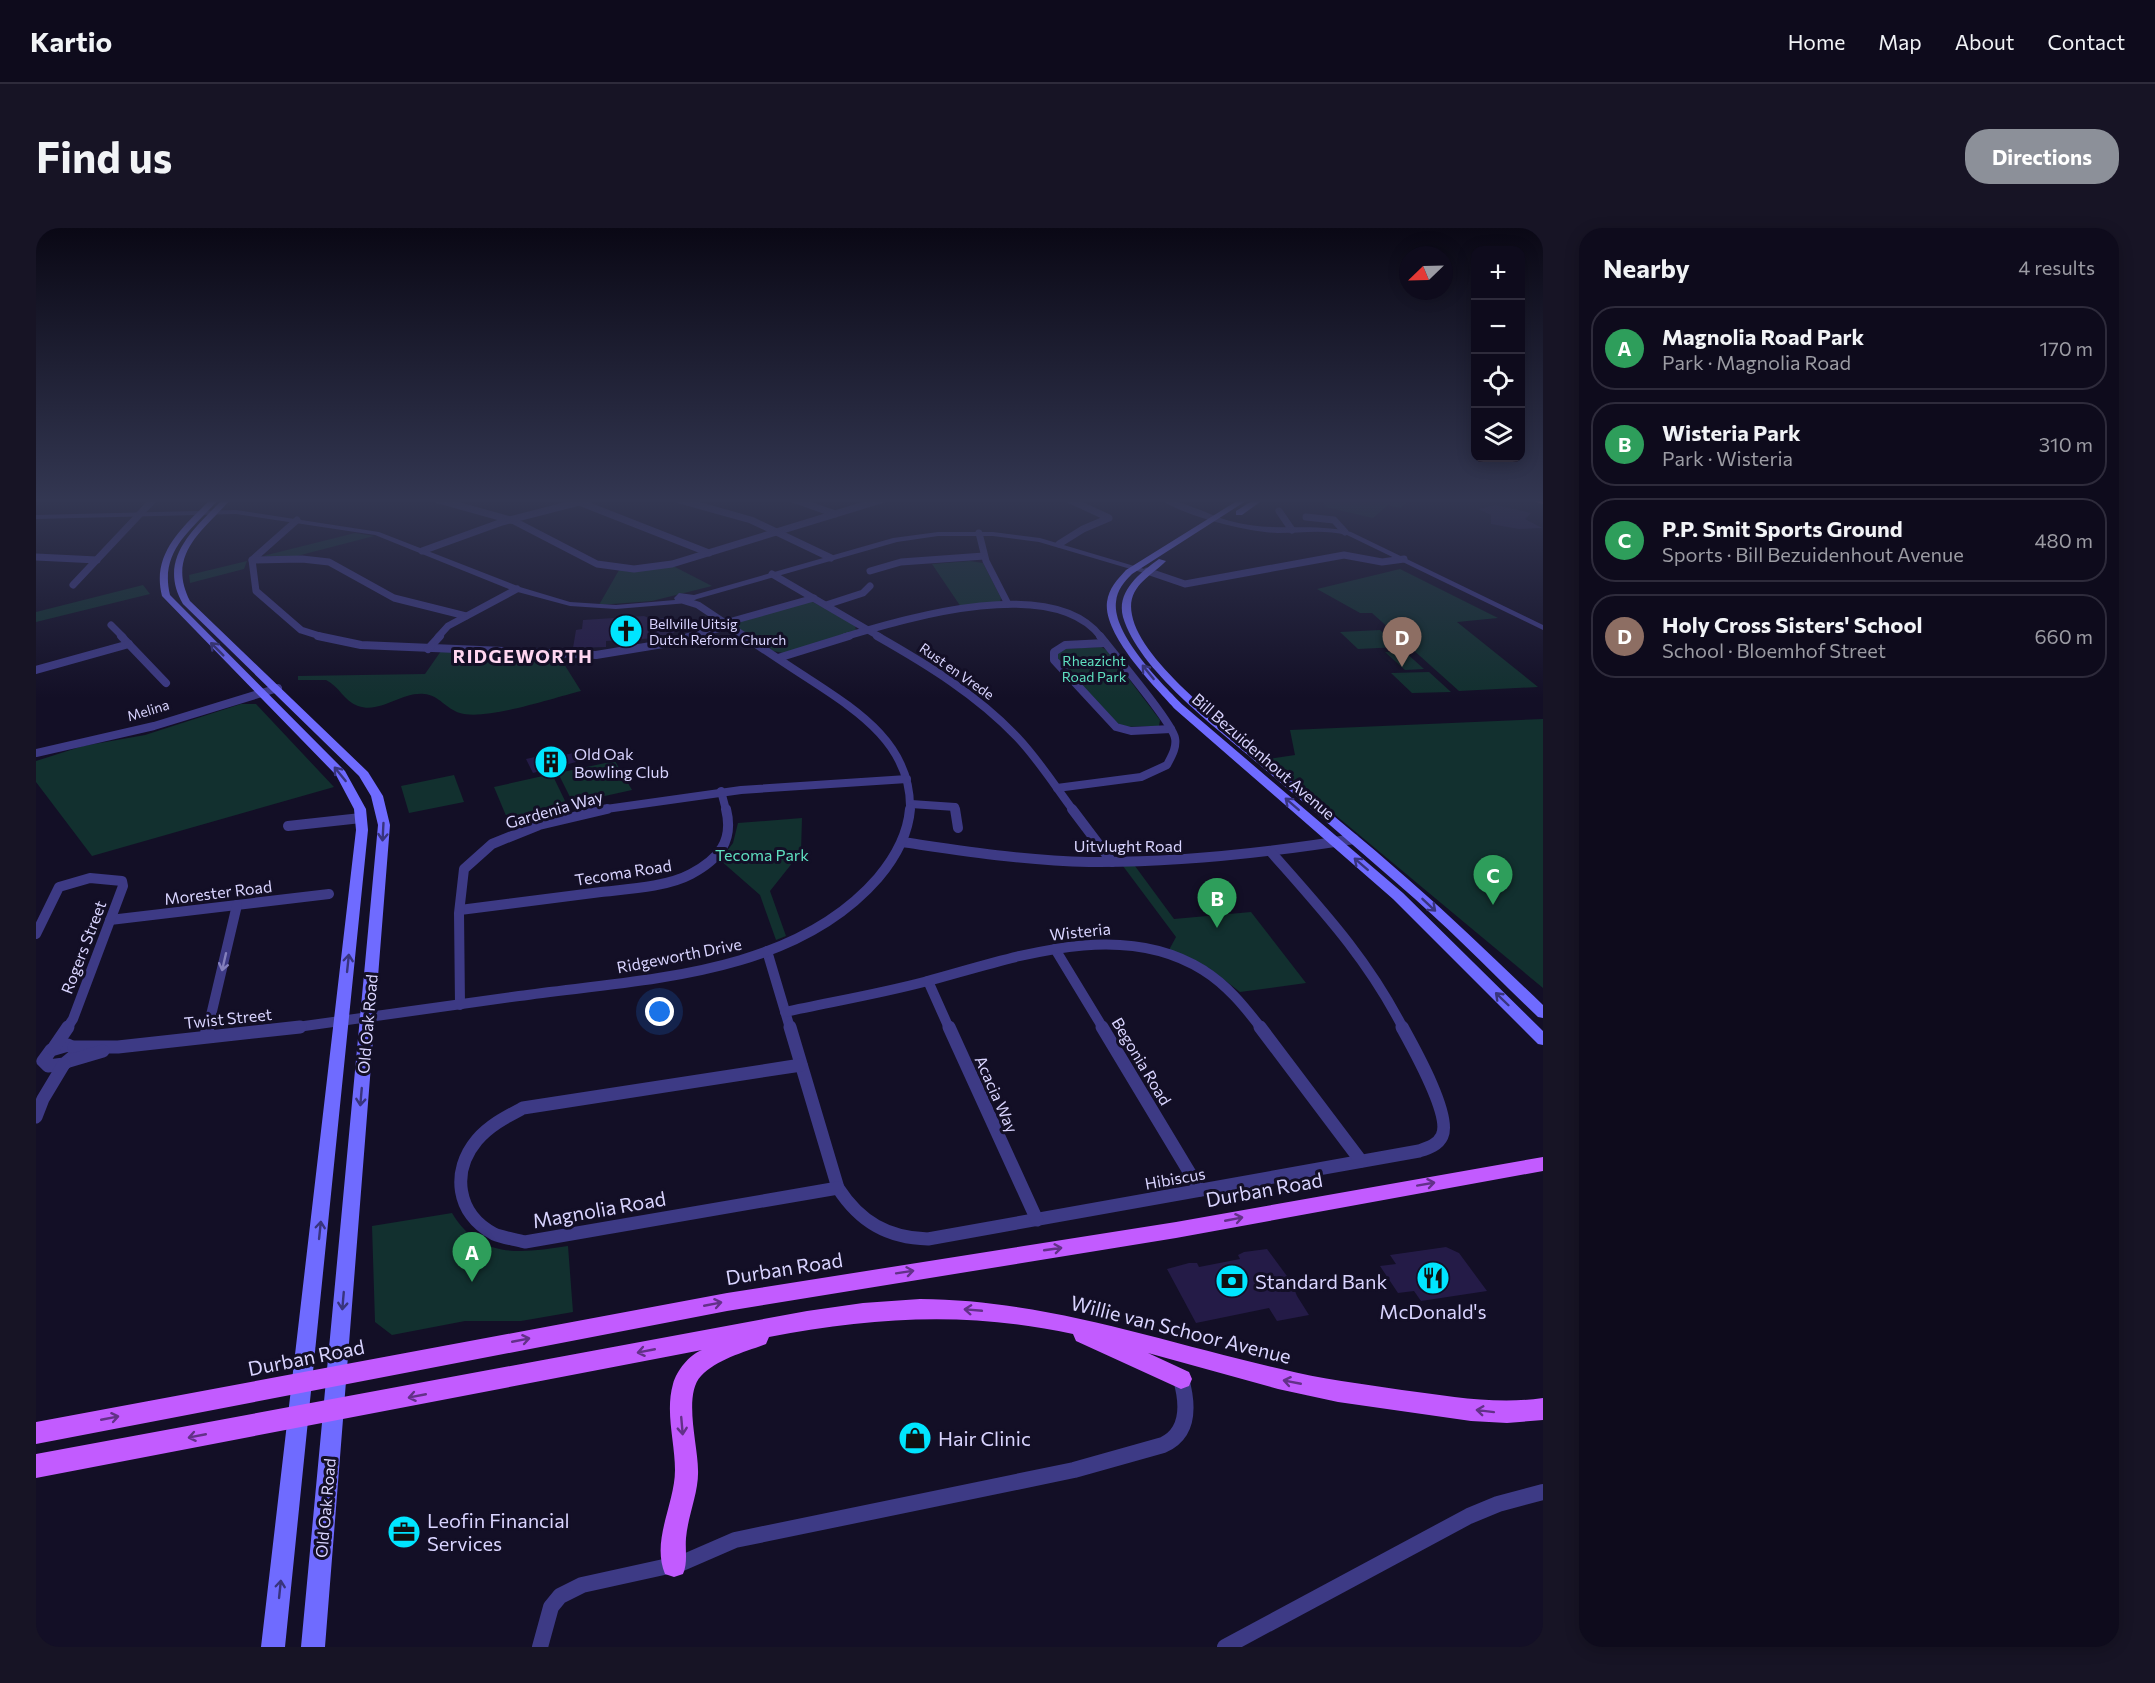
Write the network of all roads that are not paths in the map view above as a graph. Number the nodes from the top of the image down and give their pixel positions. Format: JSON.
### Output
{"nodes":[{"id":1,"x":92,"y":565,"type":"edge"},
{"id":2,"x":162,"y":565,"type":"edge"},
{"id":3,"x":177,"y":565,"type":"edge"},
{"id":4,"x":251,"y":565,"type":"edge"},
{"id":5,"x":337,"y":565,"type":"edge"},
{"id":6,"x":458,"y":565,"type":"edge"},
{"id":7,"x":604,"y":565,"type":"edge"},
{"id":8,"x":664,"y":565,"type":"edge"},
{"id":9,"x":804,"y":565,"type":"edge"},
{"id":10,"x":890,"y":565,"type":"edge"},
{"id":11,"x":989,"y":565,"type":"edge"},
{"id":12,"x":1129,"y":565,"type":"edge"},
{"id":13,"x":1147,"y":565,"type":"edge"},
{"id":14,"x":1148,"y":565,"type":"edge"},
{"id":15,"x":1282,"y":565,"type":"edge"},
{"id":16,"x":1415,"y":565,"type":"edge"},
{"id":17,"x":1141,"y":569,"type":"junction"},
{"id":18,"x":870,"y":571,"type":"dead end"},
{"id":19,"x":772,"y":574,"type":"junction"},
{"id":20,"x":74,"y":585,"type":"dead end"},
{"id":21,"x":870,"y":586,"type":"dead end"},
{"id":22,"x":517,"y":589,"type":"junction"},
{"id":23,"x":814,"y":598,"type":"junction"},
{"id":24,"x":689,"y":599,"type":"junction"},
{"id":25,"x":1008,"y":604,"type":"junction"},
{"id":26,"x":826,"y":605,"type":"junction"},
{"id":27,"x":466,"y":616,"type":"junction"},
{"id":28,"x":727,"y":624,"type":"junction"},
{"id":29,"x":111,"y":625,"type":"dead end"},
{"id":30,"x":1543,"y":628,"type":"edge"},
{"id":31,"x":868,"y":630,"type":"junction"},
{"id":32,"x":1105,"y":643,"type":"junction"},
{"id":33,"x":129,"y":644,"type":"junction"},
{"id":34,"x":428,"y":649,"type":"junction"},
{"id":35,"x":778,"y":658,"type":"junction"},
{"id":36,"x":36,"y":670,"type":"edge"},
{"id":37,"x":166,"y":683,"type":"dead end"},
{"id":38,"x":277,"y":686,"type":"junction"},
{"id":39,"x":260,"y":691,"type":"junction"},
{"id":40,"x":1171,"y":729,"type":"junction"},
{"id":41,"x":36,"y":753,"type":"edge"},
{"id":42,"x":907,"y":779,"type":"junction"},
{"id":43,"x":1057,"y":788,"type":"junction"},
{"id":44,"x":721,"y":791,"type":"junction"},
{"id":45,"x":911,"y":804,"type":"junction"},
{"id":46,"x":361,"y":818,"type":"junction"},
{"id":47,"x":288,"y":826,"type":"dead end"},
{"id":48,"x":958,"y":828,"type":"dead end"},
{"id":49,"x":1354,"y":839,"type":"junction"},
{"id":50,"x":902,"y":842,"type":"junction"},
{"id":51,"x":1336,"y":842,"type":"junction"},
{"id":52,"x":1271,"y":852,"type":"junction"},
{"id":53,"x":1112,"y":862,"type":"junction"},
{"id":54,"x":329,"y":894,"type":"dead end"},
{"id":55,"x":237,"y":905,"type":"junction"},
{"id":56,"x":460,"y":910,"type":"junction"},
{"id":57,"x":110,"y":920,"type":"junction"},
{"id":58,"x":36,"y":934,"type":"edge"},
{"id":59,"x":1055,"y":949,"type":"junction"},
{"id":60,"x":767,"y":951,"type":"junction"},
{"id":61,"x":928,"y":981,"type":"junction"},
{"id":62,"x":460,"y":1005,"type":"junction"},
{"id":63,"x":785,"y":1012,"type":"junction"},
{"id":64,"x":1543,"y":1013,"type":"edge"},
{"id":65,"x":368,"y":1018,"type":"junction"},
{"id":66,"x":73,"y":1019,"type":"junction"},
{"id":67,"x":342,"y":1021,"type":"junction"},
{"id":68,"x":206,"y":1036,"type":"junction"},
{"id":69,"x":1543,"y":1040,"type":"edge"},
{"id":70,"x":73,"y":1046,"type":"junction"},
{"id":71,"x":118,"y":1047,"type":"junction"},
{"id":72,"x":44,"y":1058,"type":"edge"},
{"id":73,"x":66,"y":1062,"type":"junction"},
{"id":74,"x":801,"y":1065,"type":"junction"},
{"id":75,"x":43,"y":1099,"type":"junction"},
{"id":76,"x":36,"y":1118,"type":"edge"},
{"id":77,"x":1361,"y":1161,"type":"junction"},
{"id":78,"x":1543,"y":1164,"type":"edge"},
{"id":79,"x":838,"y":1188,"type":"junction"},
{"id":80,"x":1200,"y":1191,"type":"junction"},
{"id":81,"x":1037,"y":1220,"type":"junction"},
{"id":82,"x":1031,"y":1316,"type":"junction"},
{"id":83,"x":807,"y":1320,"type":"junction"},
{"id":84,"x":336,"y":1375,"type":"junction"},
{"id":85,"x":1181,"y":1379,"type":"joint"},
{"id":86,"x":301,"y":1382,"type":"junction"},
{"id":87,"x":1543,"y":1409,"type":"edge"},
{"id":88,"x":333,"y":1411,"type":"junction"},
{"id":89,"x":297,"y":1419,"type":"junction"},
{"id":90,"x":36,"y":1432,"type":"edge"},
{"id":91,"x":36,"y":1466,"type":"edge"},
{"id":92,"x":1543,"y":1492,"type":"edge"},
{"id":93,"x":674,"y":1565,"type":"junction"},
{"id":94,"x":273,"y":1647,"type":"edge"},
{"id":95,"x":313,"y":1647,"type":"edge"},
{"id":96,"x":540,"y":1647,"type":"edge"},
{"id":97,"x":1225,"y":1647,"type":"edge"}],
"edges":[{"from":1,"to":20,"type":"street"},
{"from":39,"to":2,"type":"main road","name":"Old Oak Road","one_way":true},
{"from":3,"to":38,"type":"main road","name":"Old Oak Road"},
{"from":4,"to":34,"type":"street"},
{"from":5,"to":27,"type":"street"},
{"from":6,"to":22,"type":"street"},
{"from":7,"to":8,"type":"street"},
{"from":9,"to":19,"type":"street"},
{"from":10,"to":18,"type":"street"},
{"from":11,"to":25,"type":"street"},
{"from":12,"to":17,"type":"street"},
{"from":13,"to":17,"type":"main road","name":"Bill Bezuidenhout Avenue"},
{"from":14,"to":17,"type":"main road","name":"Bill Bezuidenhout Avenue"},
{"from":15,"to":17,"type":"street"},
{"from":16,"to":30,"type":"street"},
{"from":17,"to":49,"type":"main road","name":"Bill Bezuidenhout Avenue"},
{"from":51,"to":17,"type":"main road","name":"Bill Bezuidenhout Avenue","one_way":true},
{"from":19,"to":23,"type":"street","name":"Rust en Vrede"},
{"from":19,"to":24,"type":"street"},
{"from":21,"to":26,"type":"street"},
{"from":22,"to":24,"type":"street"},
{"from":22,"to":27,"type":"street"},
{"from":23,"to":26,"type":"street","name":"Rust en Vrede"},
{"from":23,"to":28,"type":"street"},
{"from":24,"to":28,"type":"street","name":"Ridgeworth Drive"},
{"from":25,"to":31,"type":"street"},
{"from":25,"to":32,"type":"street"},
{"from":26,"to":31,"type":"street","name":"Rust en Vrede"},
{"from":27,"to":34,"type":"street"},
{"from":28,"to":34,"type":"street"},
{"from":28,"to":35,"type":"street","name":"Ridgeworth Drive"},
{"from":29,"to":33,"type":"street"},
{"from":31,"to":35,"type":"street"},
{"from":31,"to":43,"type":"street","name":"Rust en Vrede"},
{"from":32,"to":40,"type":"street"},
{"from":32,"to":40,"type":"street"},
{"from":33,"to":36,"type":"street"},
{"from":33,"to":37,"type":"street"},
{"from":35,"to":42,"type":"street","name":"Ridgeworth Drive"},
{"from":38,"to":39,"type":"street","name":"Melina"},
{"from":38,"to":65,"type":"main road","name":"Old Oak Road","one_way":true},
{"from":39,"to":41,"type":"street","name":"Melina"},
{"from":46,"to":39,"type":"main road","name":"Old Oak Road","one_way":true},
{"from":40,"to":43,"type":"street"},
{"from":42,"to":44,"type":"street","name":"Gardenia Way"},
{"from":42,"to":45,"type":"street","name":"Ridgeworth Drive"},
{"from":43,"to":53,"type":"street","name":"Rust en Vrede"},
{"from":44,"to":56,"type":"street","name":"Gardenia Way"},
{"from":44,"to":56,"type":"street","name":"Tecoma Road"},
{"from":45,"to":48,"type":"street"},
{"from":45,"to":50,"type":"street","name":"Ridgeworth Drive"},
{"from":46,"to":47,"type":"street"},
{"from":67,"to":46,"type":"main road","name":"Old Oak Road","one_way":true},
{"from":49,"to":51,"type":"street","name":"Uitvlught Road"},
{"from":49,"to":64,"type":"main road","name":"Bill Bezuidenhout Avenue","one_way":true},
{"from":50,"to":53,"type":"street","name":"Uitvlught Road"},
{"from":50,"to":60,"type":"street","name":"Ridgeworth Drive"},
{"from":51,"to":52,"type":"street","name":"Uitvlught Road"},
{"from":69,"to":51,"type":"main road","name":"Bill Bezuidenhout Avenue","one_way":true},
{"from":52,"to":53,"type":"street","name":"Uitvlught Road"},
{"from":52,"to":77,"type":"street","name":"Hibiscus"},
{"from":54,"to":55,"type":"street","name":"Morester Road"},
{"from":55,"to":57,"type":"street","name":"Morester Road"},
{"from":55,"to":68,"type":"street","one_way":true},
{"from":56,"to":62,"type":"street","name":"Gardenia Way"},
{"from":57,"to":58,"type":"street","name":"Rogers Street"},
{"from":57,"to":66,"type":"street","name":"Rogers Street"},
{"from":59,"to":61,"type":"street","name":"Wisteria"},
{"from":59,"to":77,"type":"street","name":"Wisteria"},
{"from":59,"to":80,"type":"street","name":"Begonia Road"},
{"from":60,"to":62,"type":"street","name":"Ridgeworth Drive"},
{"from":60,"to":63,"type":"street","name":"Hibiscus"},
{"from":61,"to":63,"type":"street","name":"Wisteria"},
{"from":61,"to":81,"type":"street","name":"Acacia Way"},
{"from":62,"to":65,"type":"street","name":"Ridgeworth Drive"},
{"from":63,"to":74,"type":"street","name":"Hibiscus"},
{"from":65,"to":67,"type":"street","name":"Twist Street"},
{"from":65,"to":84,"type":"main road","name":"Old Oak Road","one_way":true},
{"from":66,"to":70,"type":"street","name":"Rogers Street"},
{"from":66,"to":72,"type":"street","name":"Rogers Street"},
{"from":67,"to":68,"type":"street","name":"Twist Street"},
{"from":86,"to":67,"type":"main road","name":"Old Oak Road","one_way":true},
{"from":68,"to":71,"type":"street","name":"Twist Street"},
{"from":70,"to":71,"type":"street","name":"Twist Street"},
{"from":70,"to":72,"type":"street","name":"Twist Street"},
{"from":70,"to":73,"type":"street","name":"Rogers Street"},
{"from":71,"to":73,"type":"street","name":"Twist Street"},
{"from":72,"to":73,"type":"street","name":"Twist Street"},
{"from":72,"to":75,"type":"street","name":"Rogers Street"},
{"from":73,"to":75,"type":"street","name":"Rogers Street"},
{"from":74,"to":79,"type":"street","name":"Hibiscus"},
{"from":74,"to":79,"type":"street","name":"Magnolia Road"},
{"from":75,"to":76,"type":"street","name":"Rogers Street"},
{"from":77,"to":80,"type":"street","name":"Hibiscus"},
{"from":84,"to":78,"type":"main road","name":"Durban Road","one_way":true},
{"from":79,"to":81,"type":"street","name":"Hibiscus"},
{"from":80,"to":81,"type":"street","name":"Hibiscus"},
{"from":82,"to":83,"type":"main road","name":"Willie van Schoor Avenue","one_way":true},
{"from":82,"to":85,"type":"main road"},
{"from":87,"to":82,"type":"main road","name":"Willie van Schoor Avenue","one_way":true},
{"from":83,"to":88,"type":"main road","one_way":true},
{"from":83,"to":93,"type":"main road","one_way":true},
{"from":84,"to":86,"type":"main road","name":"Durban Road"},
{"from":84,"to":88,"type":"main road","name":"Old Oak Road"},
{"from":85,"to":93,"type":"street"},
{"from":86,"to":89,"type":"main road","name":"Old Oak Road"},
{"from":90,"to":86,"type":"main road","name":"Durban Road","one_way":true},
{"from":88,"to":89,"type":"main road"},
{"from":88,"to":95,"type":"main road","name":"Old Oak Road"},
{"from":89,"to":91,"type":"main road","one_way":true},
{"from":94,"to":89,"type":"main road","name":"Old Oak Road","one_way":true},
{"from":92,"to":97,"type":"street"},
{"from":93,"to":96,"type":"street"}]}
